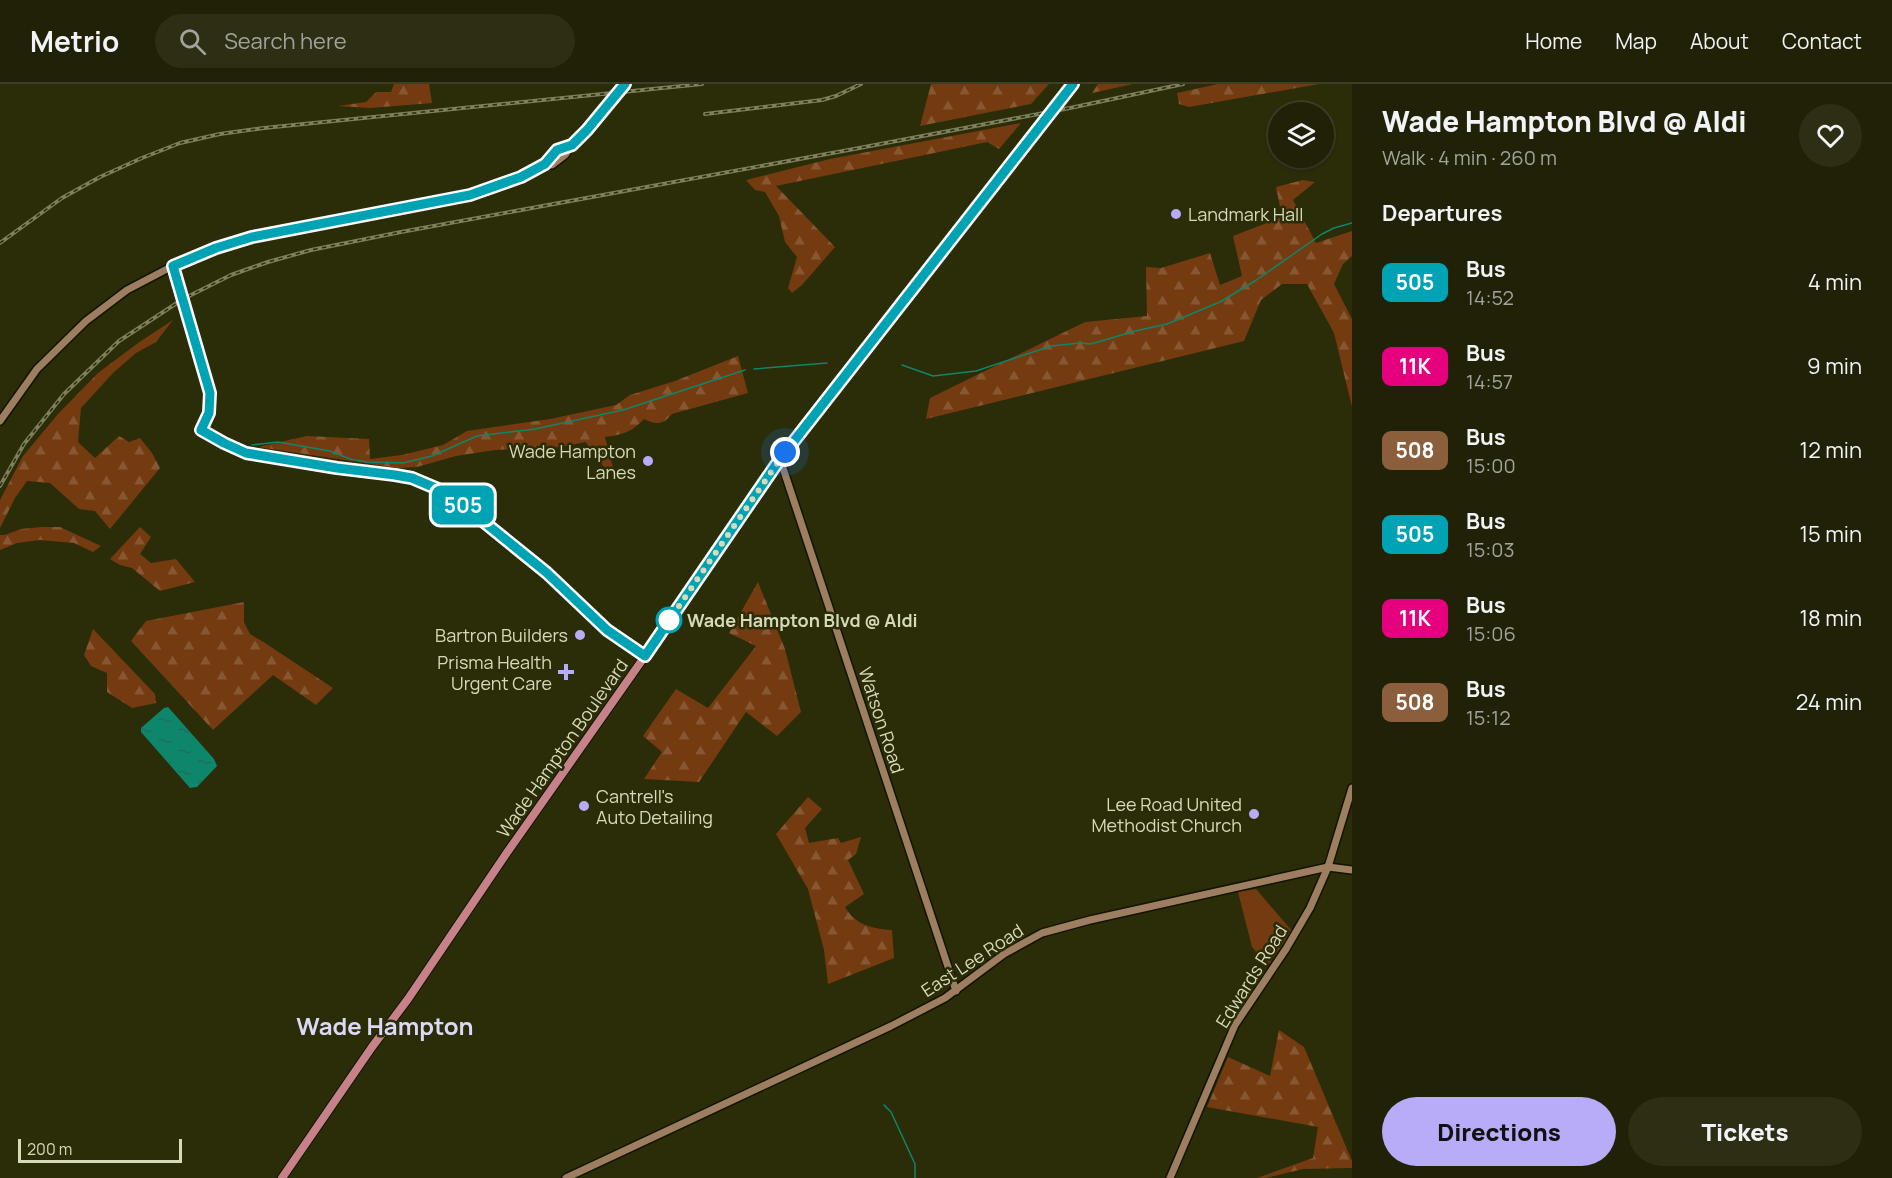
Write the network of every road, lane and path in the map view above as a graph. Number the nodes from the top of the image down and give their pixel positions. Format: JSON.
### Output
{"nodes":[{"id":1,"x":625,"y":84,"type":"edge"},
{"id":2,"x":1073,"y":84,"type":"edge"},
{"id":3,"x":0,"y":421,"type":"edge"},
{"id":4,"x":780,"y":459,"type":"junction"},
{"id":5,"x":1352,"y":788,"type":"edge"},
{"id":6,"x":1328,"y":867,"type":"junction"},
{"id":7,"x":1352,"y":870,"type":"edge"},
{"id":8,"x":956,"y":991,"type":"junction"},
{"id":9,"x":282,"y":1178,"type":"edge"},
{"id":10,"x":566,"y":1178,"type":"edge"},
{"id":11,"x":1170,"y":1178,"type":"edge"}],
"edges":[{"from":1,"to":3,"type":"street","bridge":true},
{"from":2,"to":4,"type":"main road","name":"Wade Hampton Boulevard","bridge":true},
{"from":4,"to":8,"type":"street","name":"Watson Road"},
{"from":4,"to":9,"type":"main road","name":"Wade Hampton Boulevard"},
{"from":5,"to":6,"type":"street","name":"Edwards Road"},
{"from":6,"to":7,"type":"street","name":"East Lee Road"},
{"from":6,"to":8,"type":"street","name":"East Lee Road"},
{"from":6,"to":11,"type":"street","name":"Edwards Road"},
{"from":8,"to":10,"type":"street","name":"East Lee Road"}]}
